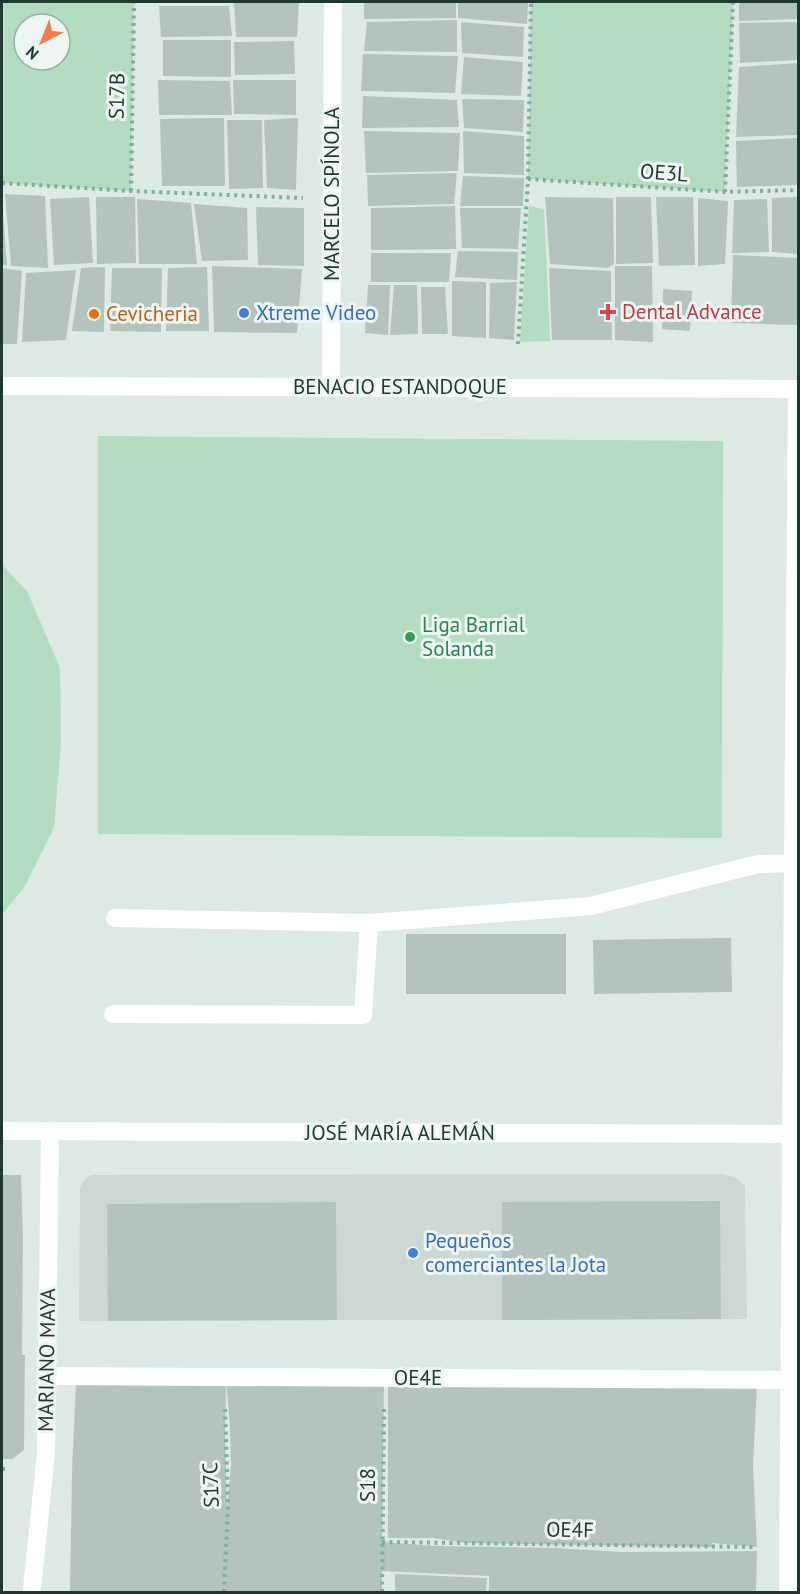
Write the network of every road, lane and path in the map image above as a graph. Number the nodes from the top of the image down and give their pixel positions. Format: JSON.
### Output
{"nodes":[{"id":1,"x":134,"y":2,"type":"edge"},
{"id":2,"x":333,"y":2,"type":"edge"},
{"id":3,"x":531,"y":2,"type":"edge"},
{"id":4,"x":733,"y":2,"type":"edge"},
{"id":5,"x":528,"y":179,"type":"junction"},
{"id":6,"x":2,"y":183,"type":"edge"},
{"id":7,"x":798,"y":190,"type":"edge"},
{"id":8,"x":130,"y":191,"type":"junction"},
{"id":9,"x":725,"y":192,"type":"junction"},
{"id":10,"x":312,"y":199,"type":"dead end"},
{"id":11,"x":518,"y":344,"type":"dead end"},
{"id":12,"x":2,"y":386,"type":"edge"},
{"id":13,"x":331,"y":386,"type":"junction"},
{"id":14,"x":798,"y":389,"type":"edge"},
{"id":15,"x":797,"y":763,"type":"edge"},
{"id":16,"x":794,"y":864,"type":"junction"},
{"id":17,"x":115,"y":918,"type":"dead end"},
{"id":18,"x":369,"y":923,"type":"junction"},
{"id":19,"x":113,"y":1014,"type":"dead end"},
{"id":20,"x":2,"y":1131,"type":"edge"},
{"id":21,"x":50,"y":1131,"type":"junction"},
{"id":22,"x":794,"y":1134,"type":"edge"},
{"id":23,"x":47,"y":1376,"type":"junction"},
{"id":24,"x":226,"y":1377,"type":"junction"},
{"id":25,"x":384,"y":1378,"type":"junction"},
{"id":26,"x":788,"y":1380,"type":"junction"},
{"id":27,"x":2,"y":1469,"type":"edge"},
{"id":28,"x":9,"y":1469,"type":"dead end"},
{"id":29,"x":382,"y":1542,"type":"junction"},
{"id":30,"x":757,"y":1547,"type":"dead end"},
{"id":31,"x":33,"y":1589,"type":"dead end"},
{"id":32,"x":224,"y":1593,"type":"edge"},
{"id":33,"x":382,"y":1593,"type":"edge"},
{"id":34,"x":788,"y":1593,"type":"edge"}],
"edges":[{"from":1,"to":8,"type":"path","name":"S17B"},
{"from":2,"to":13,"type":"street","name":"MARCELO SPÍNOLA"},
{"from":3,"to":5,"type":"path"},
{"from":4,"to":9,"type":"path"},
{"from":5,"to":9,"type":"path","name":"OE3L"},
{"from":5,"to":11,"type":"path"},
{"from":6,"to":8,"type":"path"},
{"from":7,"to":9,"type":"path","name":"OE3L"},
{"from":8,"to":10,"type":"path"},
{"from":12,"to":13,"type":"street","name":"BENACIO ESTANDOQUE"},
{"from":13,"to":14,"type":"street","name":"BENACIO ESTANDOQUE"},
{"from":14,"to":15,"type":"street"},
{"from":15,"to":16,"type":"street"},
{"from":16,"to":18,"type":"street"},
{"from":16,"to":22,"type":"street"},
{"from":17,"to":18,"type":"street"},
{"from":18,"to":19,"type":"street"},
{"from":20,"to":21,"type":"street","name":"JOSÉ MARÍA ALEMÁN"},
{"from":21,"to":22,"type":"street","name":"JOSÉ MARÍA ALEMÁN"},
{"from":21,"to":23,"type":"street","name":"MARIANO MAYA"},
{"from":22,"to":26,"type":"street"},
{"from":23,"to":24,"type":"street","name":"OE4E"},
{"from":23,"to":31,"type":"street","name":"MARIANO MAYA"},
{"from":24,"to":25,"type":"street","name":"OE4E"},
{"from":24,"to":32,"type":"path","name":"S17C"},
{"from":25,"to":26,"type":"street","name":"OE4E"},
{"from":25,"to":29,"type":"path","name":"S18"},
{"from":26,"to":34,"type":"street"},
{"from":27,"to":28,"type":"path"},
{"from":29,"to":30,"type":"path","name":"OE4F"},
{"from":29,"to":33,"type":"path","name":"S18"}]}
